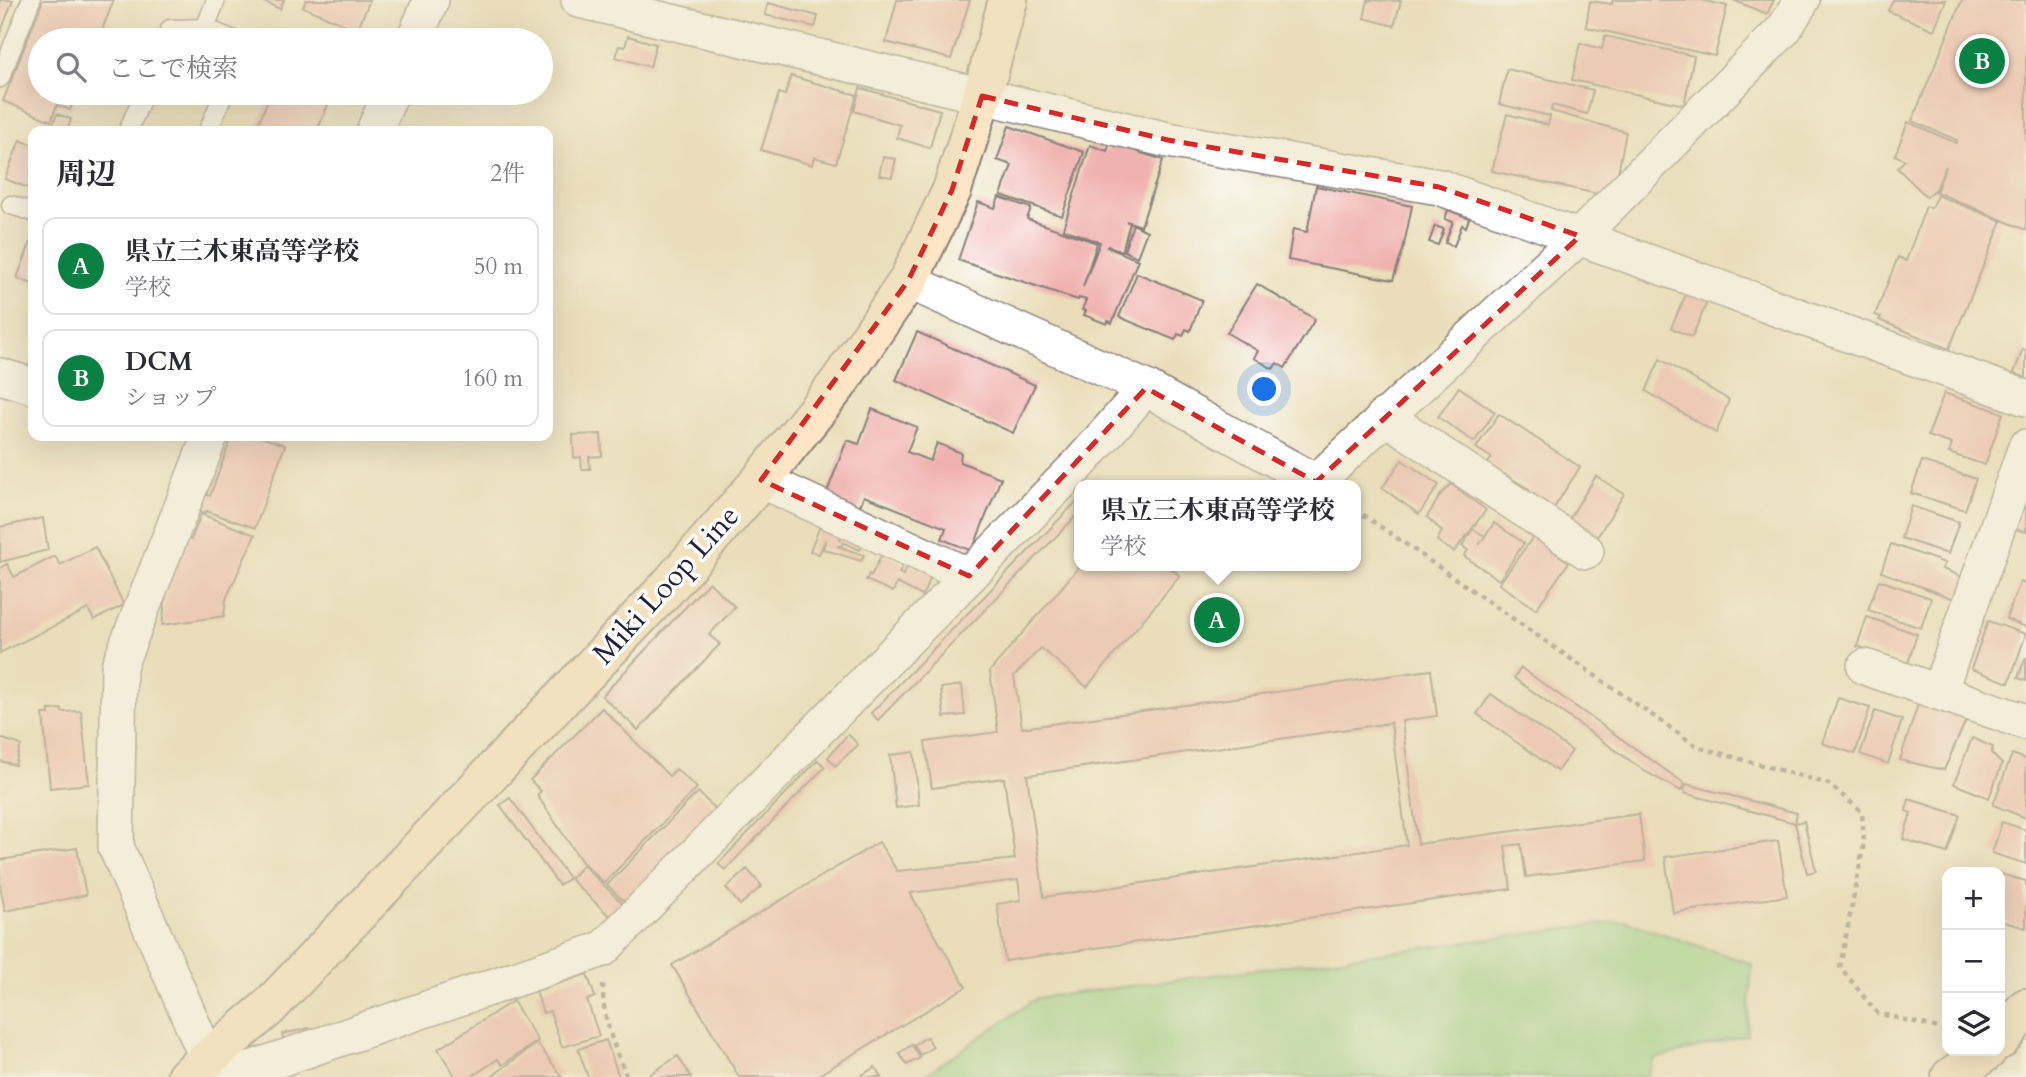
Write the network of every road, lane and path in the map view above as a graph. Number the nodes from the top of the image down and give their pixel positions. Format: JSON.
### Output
{"nodes":[{"id":1,"x":31,"y":0,"type":"edge"},
{"id":2,"x":216,"y":0,"type":"edge"},
{"id":3,"x":431,"y":0,"type":"edge"},
{"id":4,"x":579,"y":0,"type":"edge"},
{"id":5,"x":1008,"y":0,"type":"edge"},
{"id":6,"x":1802,"y":0,"type":"edge"},
{"id":7,"x":205,"y":28,"type":"edge"},
{"id":8,"x":419,"y":28,"type":"edge"},
{"id":9,"x":0,"y":78,"type":"edge"},
{"id":10,"x":982,"y":96,"type":"junction"},
{"id":11,"x":139,"y":105,"type":"edge"},
{"id":12,"x":219,"y":105,"type":"edge"},
{"id":13,"x":386,"y":105,"type":"edge"},
{"id":14,"x":130,"y":126,"type":"edge"},
{"id":15,"x":210,"y":126,"type":"edge"},
{"id":16,"x":376,"y":126,"type":"edge"},
{"id":17,"x":12,"y":205,"type":"dead end"},
{"id":18,"x":28,"y":210,"type":"edge"},
{"id":19,"x":1580,"y":236,"type":"junction"},
{"id":20,"x":908,"y":281,"type":"junction"},
{"id":21,"x":0,"y":376,"type":"edge"},
{"id":22,"x":28,"y":384,"type":"edge"},
{"id":23,"x":1146,"y":387,"type":"junction"},
{"id":24,"x":2026,"y":398,"type":"edge"},
{"id":25,"x":1384,"y":416,"type":"junction"},
{"id":26,"x":197,"y":441,"type":"edge"},
{"id":27,"x":2026,"y":447,"type":"edge"},
{"id":28,"x":761,"y":480,"type":"junction"},
{"id":29,"x":1312,"y":480,"type":"edge"},
{"id":30,"x":1318,"y":480,"type":"edge"},
{"id":31,"x":1361,"y":513,"type":"edge"},
{"id":32,"x":1586,"y":551,"type":"dead end"},
{"id":33,"x":970,"y":576,"type":"junction"},
{"id":34,"x":1865,"y":667,"type":"dead end"},
{"id":35,"x":1939,"y":692,"type":"junction"},
{"id":36,"x":2026,"y":722,"type":"edge"},
{"id":37,"x":603,"y":949,"type":"junction"},
{"id":38,"x":2026,"y":1008,"type":"edge"},
{"id":39,"x":1942,"y":1029,"type":"edge"},
{"id":40,"x":2005,"y":1034,"type":"edge"},
{"id":41,"x":1980,"y":1056,"type":"edge"},
{"id":42,"x":211,"y":1073,"type":"edge"},
{"id":43,"x":626,"y":1077,"type":"edge"},
{"id":44,"x":1951,"y":1077,"type":"edge"}],
"edges":[{"from":1,"to":9,"type":"lane"},
{"from":2,"to":7,"type":"lane"},
{"from":3,"to":8,"type":"street"},
{"from":4,"to":10,"type":"street"},
{"from":5,"to":10,"type":"main road","name":"Miki Loop Line"},
{"from":6,"to":19,"type":"street"},
{"from":10,"to":19,"type":"street"},
{"from":10,"to":20,"type":"main road","name":"Miki Loop Line"},
{"from":11,"to":14,"type":"lane"},
{"from":12,"to":15,"type":"lane"},
{"from":13,"to":16,"type":"street"},
{"from":17,"to":18,"type":"lane"},
{"from":19,"to":24,"type":"street"},
{"from":19,"to":25,"type":"street"},
{"from":20,"to":23,"type":"street"},
{"from":20,"to":28,"type":"main road","name":"Miki Loop Line"},
{"from":21,"to":22,"type":"street"},
{"from":23,"to":29,"type":"street"},
{"from":23,"to":33,"type":"street"},
{"from":25,"to":30,"type":"street"},
{"from":25,"to":32,"type":"street"},
{"from":26,"to":42,"type":"street"},
{"from":27,"to":35,"type":"street"},
{"from":28,"to":33,"type":"street"},
{"from":28,"to":42,"type":"main road","name":"Miki Loop Line"},
{"from":31,"to":39,"type":"path"},
{"from":33,"to":37,"type":"street"},
{"from":34,"to":35,"type":"street"},
{"from":35,"to":36,"type":"street"},
{"from":37,"to":42,"type":"street"},
{"from":37,"to":43,"type":"path"},
{"from":38,"to":40,"type":"main road"},
{"from":41,"to":44,"type":"main road"}]}
